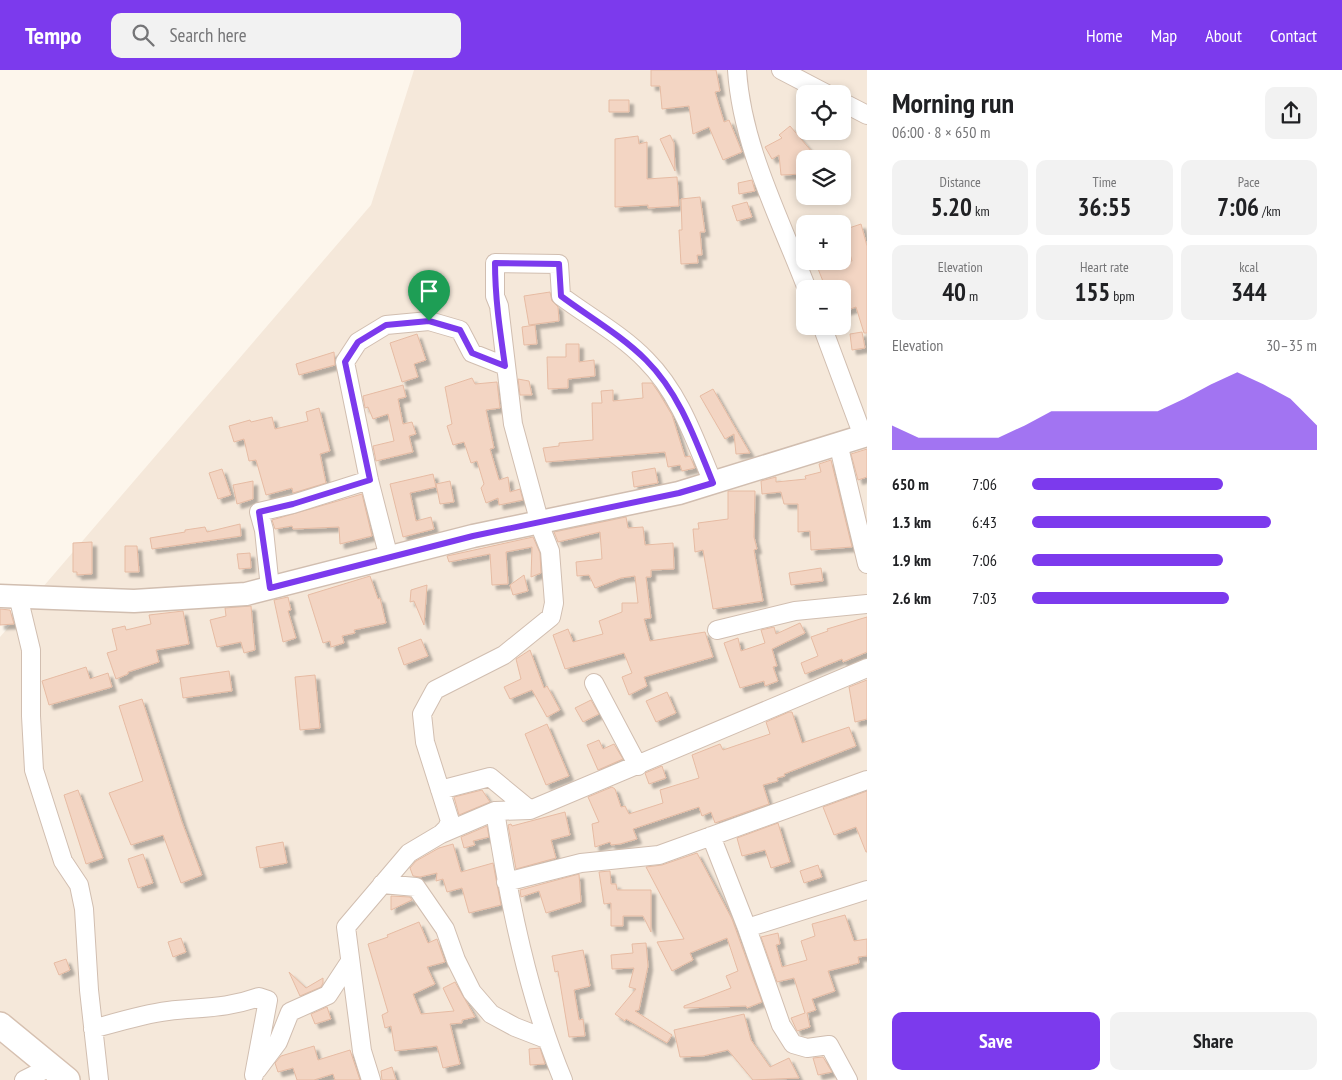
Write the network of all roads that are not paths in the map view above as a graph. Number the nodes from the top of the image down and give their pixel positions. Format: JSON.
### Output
{"nodes":[{"id":1,"x":737,"y":70,"type":"edge"},
{"id":2,"x":782,"y":70,"type":"edge"},
{"id":3,"x":810,"y":85,"type":"edge"},
{"id":4,"x":851,"y":107,"type":"edge"},
{"id":5,"x":867,"y":115,"type":"edge"},
{"id":6,"x":803,"y":280,"type":"edge"},
{"id":7,"x":826,"y":335,"type":"edge"},
{"id":8,"x":505,"y":366,"type":"junction"},
{"id":9,"x":865,"y":435,"type":"edge"},
{"id":10,"x":838,"y":443,"type":"junction"},
{"id":11,"x":370,"y":480,"type":"junction"},
{"id":12,"x":713,"y":483,"type":"junction"},
{"id":13,"x":540,"y":521,"type":"junction"},
{"id":14,"x":389,"y":558,"type":"junction"},
{"id":15,"x":867,"y":564,"type":"edge"},
{"id":16,"x":270,"y":588,"type":"junction"},
{"id":17,"x":9,"y":596,"type":"edge"},
{"id":18,"x":867,"y":604,"type":"edge"},
{"id":19,"x":717,"y":630,"type":"dead end"},
{"id":20,"x":867,"y":668,"type":"edge"},
{"id":21,"x":594,"y":683,"type":"dead end"},
{"id":22,"x":638,"y":766,"type":"junction"},
{"id":23,"x":867,"y":780,"type":"edge"},
{"id":24,"x":440,"y":790,"type":"junction"},
{"id":25,"x":495,"y":810,"type":"junction"},
{"id":26,"x":530,"y":810,"type":"junction"},
{"id":27,"x":441,"y":834,"type":"junction"},
{"id":28,"x":711,"y":836,"type":"junction"},
{"id":29,"x":506,"y":882,"type":"junction"},
{"id":30,"x":382,"y":884,"type":"junction"},
{"id":31,"x":867,"y":890,"type":"edge"},
{"id":32,"x":747,"y":928,"type":"junction"},
{"id":33,"x":349,"y":963,"type":"junction"},
{"id":34,"x":0,"y":1026,"type":"edge"},
{"id":35,"x":94,"y":1029,"type":"junction"},
{"id":36,"x":546,"y":1039,"type":"junction"},
{"id":37,"x":58,"y":1073,"type":"edge"},
{"id":38,"x":253,"y":1077,"type":"edge"},
{"id":39,"x":24,"y":1080,"type":"edge"},
{"id":40,"x":99,"y":1080,"type":"edge"},
{"id":41,"x":371,"y":1080,"type":"edge"},
{"id":42,"x":563,"y":1080,"type":"edge"},
{"id":43,"x":848,"y":1080,"type":"edge"}],
"edges":[{"from":1,"to":6,"type":"street"},
{"from":2,"to":3,"type":"street"},
{"from":4,"to":5,"type":"street"},
{"from":7,"to":9,"type":"street"},
{"from":8,"to":11,"type":"street"},
{"from":8,"to":12,"type":"street"},
{"from":8,"to":13,"type":"street"},
{"from":9,"to":10,"type":"street"},
{"from":10,"to":12,"type":"street"},
{"from":10,"to":15,"type":"street"},
{"from":11,"to":14,"type":"street"},
{"from":11,"to":16,"type":"street"},
{"from":12,"to":13,"type":"street"},
{"from":13,"to":14,"type":"street"},
{"from":13,"to":24,"type":"street"},
{"from":14,"to":16,"type":"street"},
{"from":16,"to":17,"type":"street"},
{"from":17,"to":35,"type":"street"},
{"from":18,"to":19,"type":"street"},
{"from":20,"to":22,"type":"street"},
{"from":21,"to":22,"type":"street"},
{"from":22,"to":26,"type":"street"},
{"from":23,"to":28,"type":"street"},
{"from":24,"to":26,"type":"street"},
{"from":24,"to":27,"type":"street"},
{"from":25,"to":26,"type":"street"},
{"from":25,"to":27,"type":"street"},
{"from":25,"to":29,"type":"street"},
{"from":27,"to":30,"type":"street"},
{"from":28,"to":29,"type":"street"},
{"from":28,"to":32,"type":"street"},
{"from":29,"to":36,"type":"street"},
{"from":30,"to":33,"type":"street"},
{"from":30,"to":36,"type":"street"},
{"from":31,"to":32,"type":"street"},
{"from":32,"to":43,"type":"street"},
{"from":33,"to":38,"type":"street"},
{"from":33,"to":41,"type":"street"},
{"from":34,"to":37,"type":"main road"},
{"from":35,"to":38,"type":"street"},
{"from":35,"to":40,"type":"street"},
{"from":36,"to":42,"type":"street"},
{"from":37,"to":39,"type":"street"}]}
